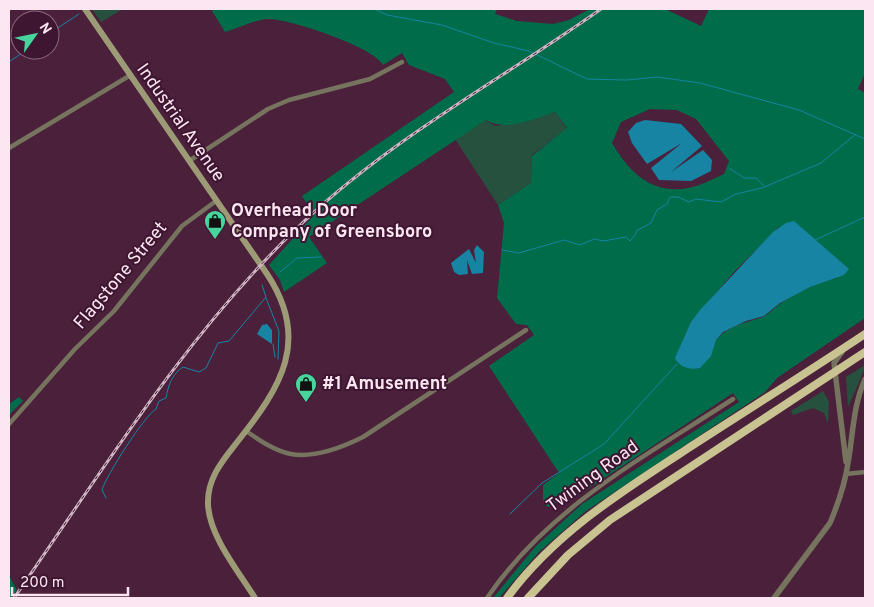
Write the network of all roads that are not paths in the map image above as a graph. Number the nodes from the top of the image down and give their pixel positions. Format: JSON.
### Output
{"nodes":[{"id":1,"x":85,"y":9,"type":"edge"},
{"id":2,"x":402,"y":62,"type":"dead end"},
{"id":3,"x":129,"y":76,"type":"junction"},
{"id":4,"x":9,"y":148,"type":"edge"},
{"id":5,"x":188,"y":161,"type":"junction"},
{"id":6,"x":216,"y":201,"type":"junction"},
{"id":7,"x":526,"y":330,"type":"dead end"},
{"id":8,"x":865,"y":334,"type":"edge"},
{"id":9,"x":851,"y":344,"type":"junction"},
{"id":10,"x":865,"y":352,"type":"edge"},
{"id":11,"x":835,"y":373,"type":"junction"},
{"id":12,"x":865,"y":379,"type":"edge"},
{"id":13,"x":733,"y":399,"type":"dead end"},
{"id":14,"x":9,"y":424,"type":"edge"},
{"id":15,"x":246,"y":431,"type":"junction"},
{"id":16,"x":865,"y":472,"type":"edge"},
{"id":17,"x":846,"y":474,"type":"junction"},
{"id":18,"x":255,"y":598,"type":"edge"},
{"id":19,"x":487,"y":598,"type":"edge"},
{"id":20,"x":507,"y":598,"type":"edge"},
{"id":21,"x":528,"y":598,"type":"edge"},
{"id":22,"x":774,"y":598,"type":"edge"}],
"edges":[{"from":1,"to":3,"type":"main road","name":"Industrial Avenue"},
{"from":2,"to":5,"type":"street"},
{"from":3,"to":4,"type":"street"},
{"from":3,"to":5,"type":"main road","name":"Industrial Avenue"},
{"from":5,"to":6,"type":"main road","name":"Industrial Avenue"},
{"from":6,"to":14,"type":"street","name":"Flagstone Street"},
{"from":6,"to":15,"type":"main road","name":"Industrial Avenue"},
{"from":7,"to":15,"type":"street"},
{"from":8,"to":9,"type":"highway"},
{"from":9,"to":11,"type":"street"},
{"from":9,"to":20,"type":"highway"},
{"from":10,"to":11,"type":"highway"},
{"from":11,"to":17,"type":"street"},
{"from":11,"to":21,"type":"highway"},
{"from":12,"to":17,"type":"street"},
{"from":13,"to":19,"type":"street","name":"Twining Road"},
{"from":15,"to":18,"type":"main road","name":"Industrial Avenue"},
{"from":16,"to":17,"type":"street"},
{"from":17,"to":22,"type":"street"}]}
